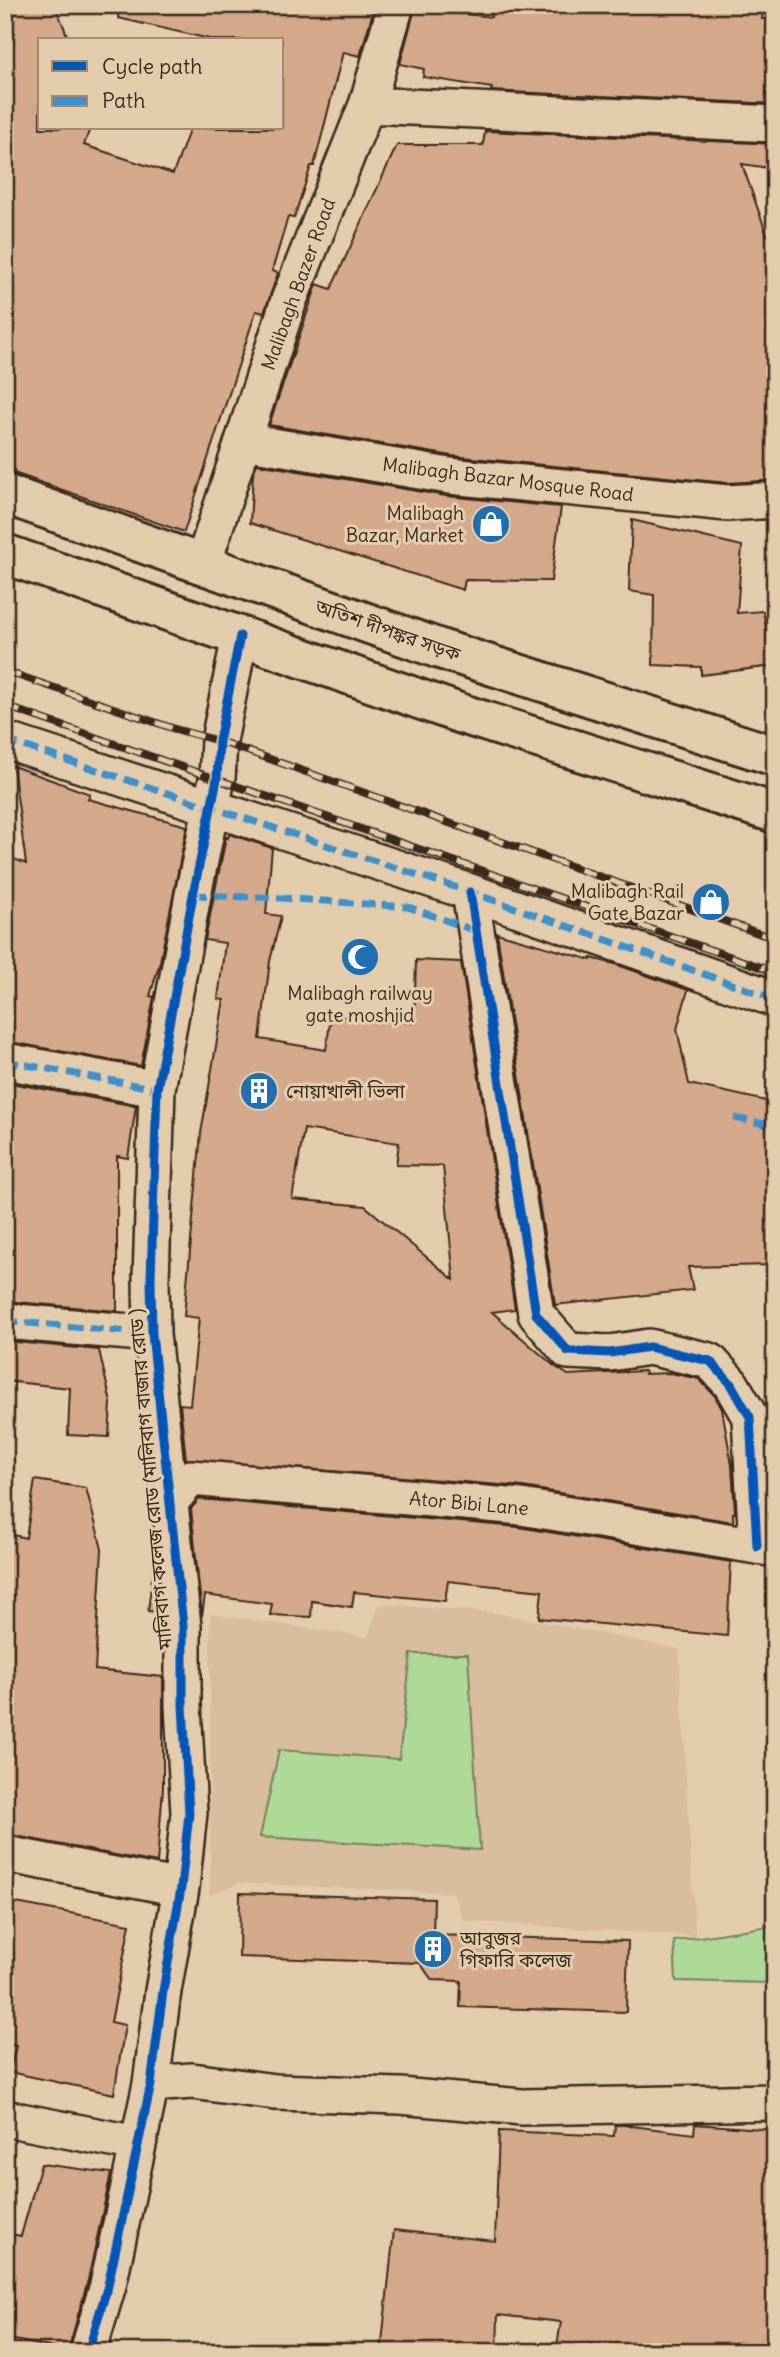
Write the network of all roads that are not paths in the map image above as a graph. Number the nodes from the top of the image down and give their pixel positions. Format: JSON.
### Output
{"nodes":[{"id":1,"x":396,"y":5,"type":"edge"},
{"id":2,"x":367,"y":105,"type":"junction"},
{"id":3,"x":775,"y":124,"type":"edge"},
{"id":4,"x":243,"y":441,"type":"junction"},
{"id":5,"x":5,"y":494,"type":"edge"},
{"id":6,"x":775,"y":500,"type":"edge"},
{"id":7,"x":5,"y":554,"type":"edge"},
{"id":8,"x":203,"y":565,"type":"junction"},
{"id":9,"x":240,"y":636,"type":"junction"},
{"id":10,"x":5,"y":740,"type":"edge"},
{"id":11,"x":775,"y":756,"type":"edge"},
{"id":12,"x":210,"y":807,"type":"junction"},
{"id":13,"x":775,"y":813,"type":"edge"},
{"id":14,"x":470,"y":892,"type":"junction"},
{"id":15,"x":775,"y":999,"type":"edge"},
{"id":16,"x":5,"y":1061,"type":"edge"},
{"id":17,"x":157,"y":1089,"type":"junction"},
{"id":18,"x":5,"y":1321,"type":"edge"},
{"id":19,"x":152,"y":1334,"type":"junction"},
{"id":20,"x":170,"y":1502,"type":"junction"},
{"id":21,"x":766,"y":1547,"type":"edge"},
{"id":22,"x":5,"y":1854,"type":"edge"},
{"id":23,"x":181,"y":1888,"type":"junction"},
{"id":24,"x":151,"y":2084,"type":"junction"},
{"id":25,"x":775,"y":2102,"type":"edge"},
{"id":26,"x":5,"y":2118,"type":"edge"},
{"id":27,"x":138,"y":2144,"type":"junction"},
{"id":28,"x":88,"y":2352,"type":"edge"}],
"edges":[{"from":1,"to":2,"type":"street","name":"Malibagh Bazer Road"},
{"from":2,"to":3,"type":"street"},
{"from":2,"to":4,"type":"street","name":"Malibagh Bazer Road"},
{"from":4,"to":6,"type":"street","name":"Malibagh Bazar Mosque Road"},
{"from":4,"to":8,"type":"street","name":"Malibagh Bazer Road"},
{"from":5,"to":8,"type":"main road","name":"অতিশ দীপঙ্কর সড়ক"},
{"from":7,"to":9,"type":"main road"},
{"from":8,"to":11,"type":"main road","name":"অতিশ দীপঙ্কর সড়ক"},
{"from":9,"to":12,"type":"street","name":"মালিবাগ কলেজ রোড (মালিবাগ বাজার রোড )"},
{"from":9,"to":13,"type":"main road"},
{"from":10,"to":12,"type":"street"},
{"from":12,"to":14,"type":"street"},
{"from":12,"to":17,"type":"street","name":"মালিবাগ কলেজ রোড (মালিবাগ বাজার রোড )"},
{"from":14,"to":15,"type":"street"},
{"from":14,"to":21,"type":"street"},
{"from":16,"to":17,"type":"street"},
{"from":17,"to":19,"type":"street","name":"মালিবাগ কলেজ রোড (মালিবাগ বাজার রোড )"},
{"from":18,"to":19,"type":"street"},
{"from":19,"to":20,"type":"street","name":"মালিবাগ কলেজ রোড (মালিবাগ বাজার রোড )"},
{"from":20,"to":21,"type":"street","name":"Ator Bibi Lane"},
{"from":20,"to":23,"type":"street","name":"মালিবাগ কলেজ রোড (মালিবাগ বাজার রোড )"},
{"from":22,"to":23,"type":"street"},
{"from":23,"to":24,"type":"street","name":"মালিবাগ কলেজ রোড (মালিবাগ বাজার রোড )"},
{"from":24,"to":25,"type":"street"},
{"from":24,"to":27,"type":"street","name":"মালিবাগ কলেজ রোড (মালিবাগ বাজার রোড )"},
{"from":26,"to":27,"type":"street"},
{"from":27,"to":28,"type":"street","name":"মালিবাগ কলেজ রোড (মালিবাগ বাজার রোড )"}]}
